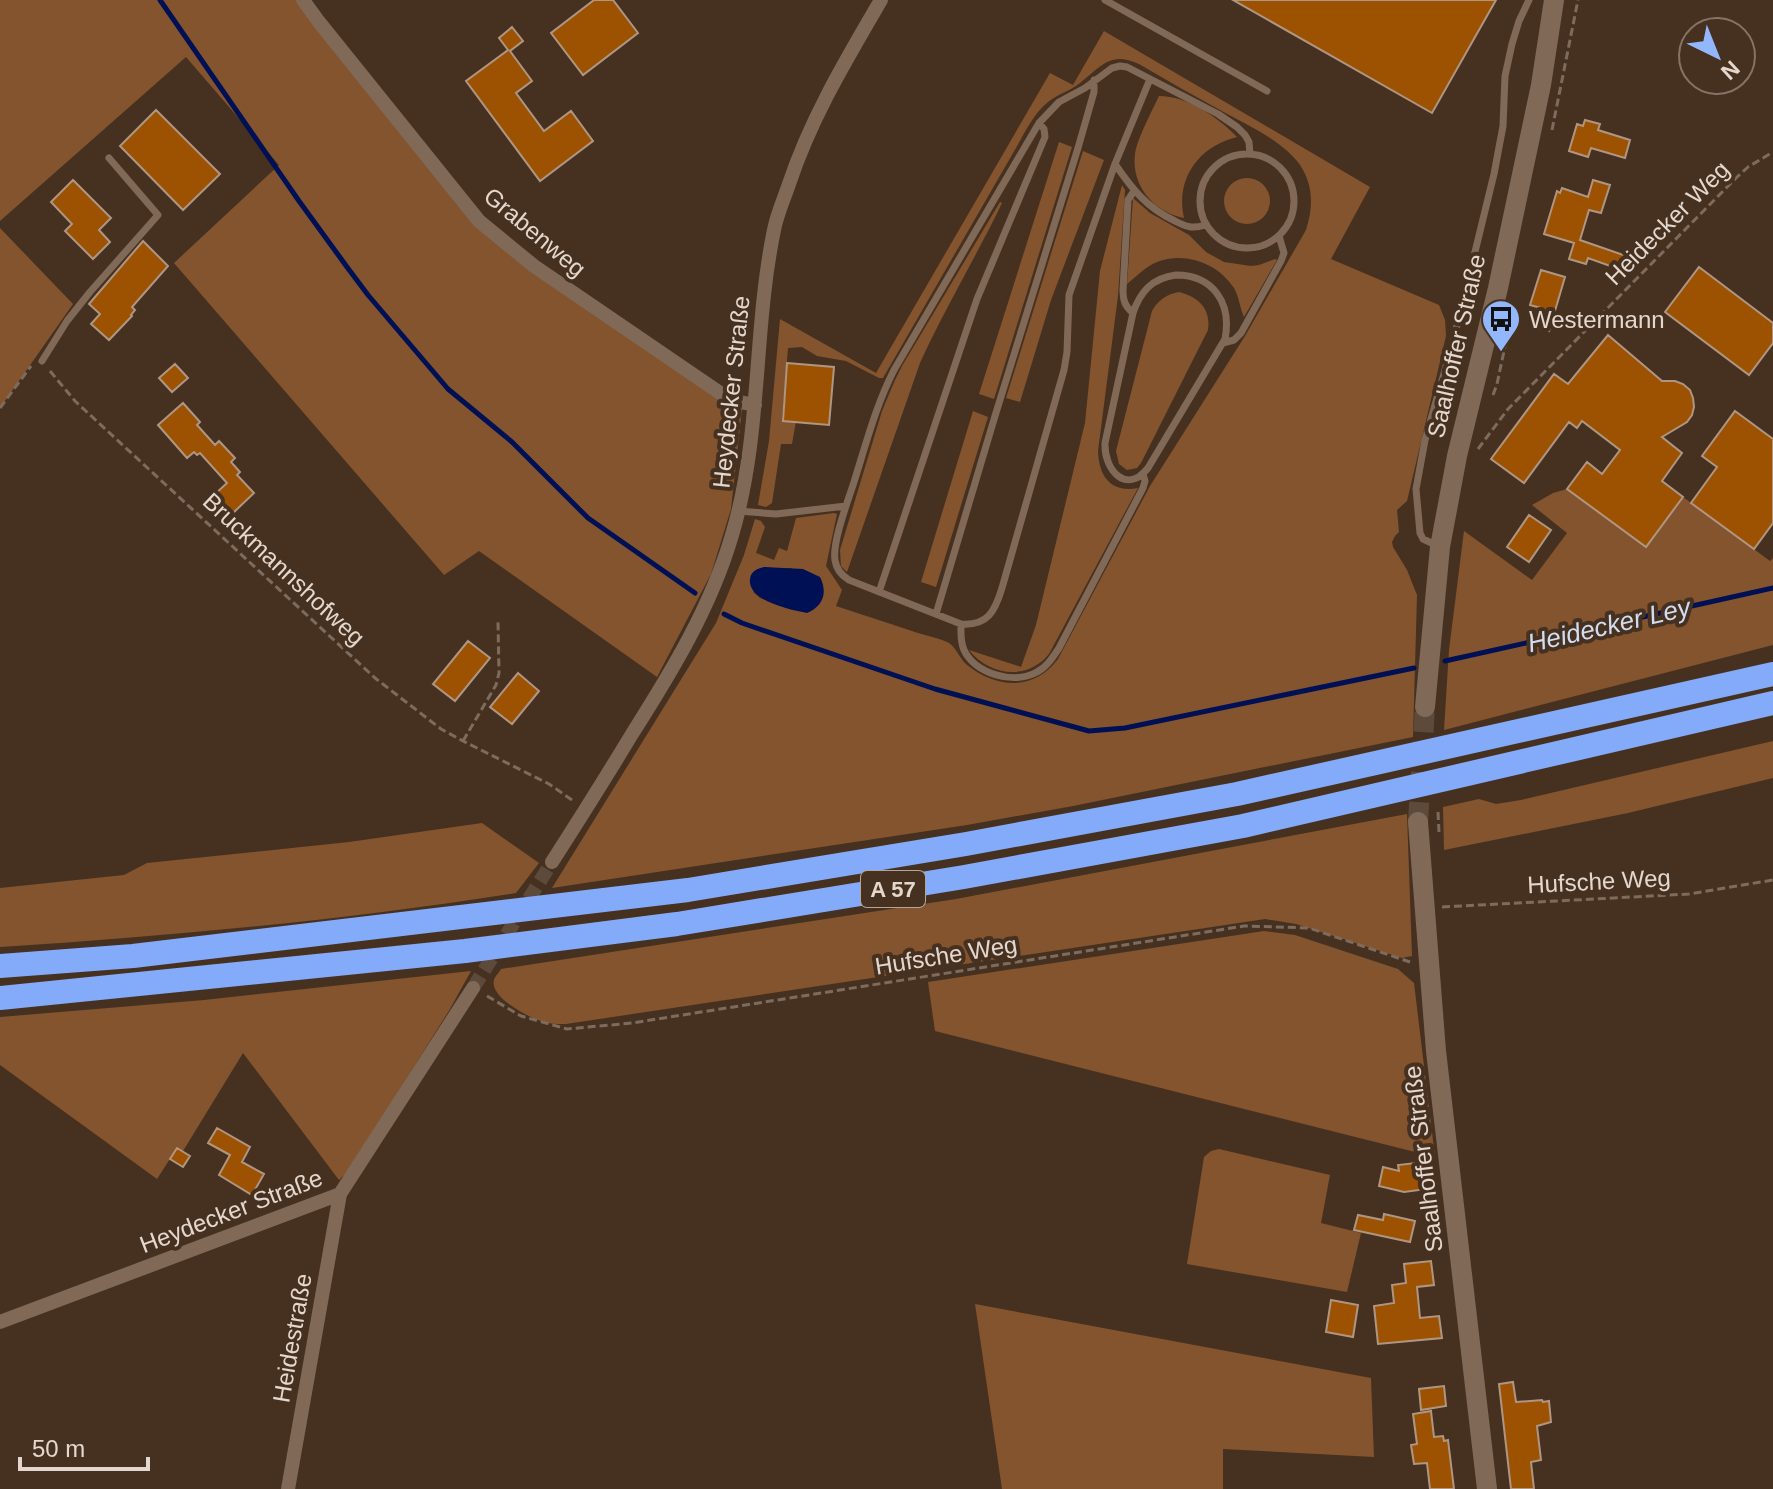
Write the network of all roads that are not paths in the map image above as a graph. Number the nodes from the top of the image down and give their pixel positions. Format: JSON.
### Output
{"nodes":[{"id":1,"x":303,"y":0,"type":"edge"},
{"id":2,"x":881,"y":0,"type":"edge"},
{"id":3,"x":1105,"y":0,"type":"edge"},
{"id":4,"x":1529,"y":0,"type":"edge"},
{"id":5,"x":1554,"y":0,"type":"edge"},
{"id":6,"x":1150,"y":79,"type":"junction"},
{"id":7,"x":1094,"y":80,"type":"junction"},
{"id":8,"x":1267,"y":91,"type":"dead end"},
{"id":9,"x":1039,"y":123,"type":"junction"},
{"id":10,"x":1250,"y":154,"type":"junction"},
{"id":11,"x":109,"y":158,"type":"dead end"},
{"id":12,"x":1115,"y":164,"type":"junction"},
{"id":13,"x":1134,"y":191,"type":"junction"},
{"id":14,"x":1205,"y":225,"type":"junction"},
{"id":15,"x":1279,"y":236,"type":"junction"},
{"id":16,"x":1133,"y":313,"type":"junction"},
{"id":17,"x":1223,"y":343,"type":"junction"},
{"id":18,"x":42,"y":361,"type":"road end"},
{"id":19,"x":755,"y":405,"type":"junction"},
{"id":20,"x":1143,"y":474,"type":"junction"},
{"id":21,"x":846,"y":506,"type":"junction"},
{"id":22,"x":738,"y":511,"type":"junction"},
{"id":23,"x":1440,"y":547,"type":"junction"},
{"id":24,"x":879,"y":592,"type":"junction"},
{"id":25,"x":936,"y":614,"type":"junction"},
{"id":26,"x":961,"y":624,"type":"junction"},
{"id":27,"x":1773,"y":674,"type":"edge"},
{"id":28,"x":1773,"y":703,"type":"edge"},
{"id":29,"x":1425,"y":707,"type":"tunnel mouth"},
{"id":30,"x":1418,"y":822,"type":"tunnel mouth"},
{"id":31,"x":552,"y":862,"type":"tunnel mouth"},
{"id":32,"x":0,"y":966,"type":"edge"},
{"id":33,"x":473,"y":988,"type":"tunnel mouth"},
{"id":34,"x":0,"y":998,"type":"edge"},
{"id":35,"x":340,"y":1194,"type":"junction"},
{"id":36,"x":0,"y":1322,"type":"edge"},
{"id":37,"x":288,"y":1489,"type":"edge"},
{"id":38,"x":1487,"y":1489,"type":"edge"}],
"edges":[{"from":1,"to":19,"type":"street","name":"Grabenweg"},
{"from":2,"to":19,"type":"street","name":"Heydecker Straße"},
{"from":3,"to":8,"type":"lane"},
{"from":4,"to":23,"type":"lane"},
{"from":5,"to":23,"type":"street","name":"Saalhoffer Straße"},
{"from":6,"to":7,"type":"lane"},
{"from":6,"to":10,"type":"lane"},
{"from":6,"to":12,"type":"lane"},
{"from":7,"to":9,"type":"lane"},
{"from":7,"to":25,"type":"lane"},
{"from":9,"to":21,"type":"lane"},
{"from":9,"to":24,"type":"lane"},
{"from":10,"to":14,"type":"lane"},
{"from":10,"to":15,"type":"lane"},
{"from":11,"to":18,"type":"lane"},
{"from":12,"to":13,"type":"lane"},
{"from":12,"to":26,"type":"lane"},
{"from":13,"to":14,"type":"lane"},
{"from":13,"to":16,"type":"lane"},
{"from":14,"to":15,"type":"lane"},
{"from":15,"to":17,"type":"lane"},
{"from":16,"to":17,"type":"lane"},
{"from":16,"to":20,"type":"lane"},
{"from":17,"to":20,"type":"lane"},
{"from":19,"to":22,"type":"street","name":"Heydecker Straße"},
{"from":20,"to":26,"type":"lane"},
{"from":21,"to":22,"type":"lane"},
{"from":21,"to":24,"type":"lane"},
{"from":22,"to":31,"type":"street","name":"Heydecker Straße"},
{"from":23,"to":29,"type":"street","name":"Saalhoffer Straße"},
{"from":24,"to":25,"type":"lane"},
{"from":25,"to":26,"type":"lane"},
{"from":27,"to":32,"type":"highway","number":"A 57"},
{"from":28,"to":34,"type":"highway","number":"A 57"},
{"from":30,"to":38,"type":"street","name":"Saalhoffer Straße"},
{"from":33,"to":35,"type":"street","name":"Heydecker Straße"},
{"from":35,"to":36,"type":"street","name":"Heydecker Straße"},
{"from":35,"to":37,"type":"street","name":"Heidestraße"}]}
